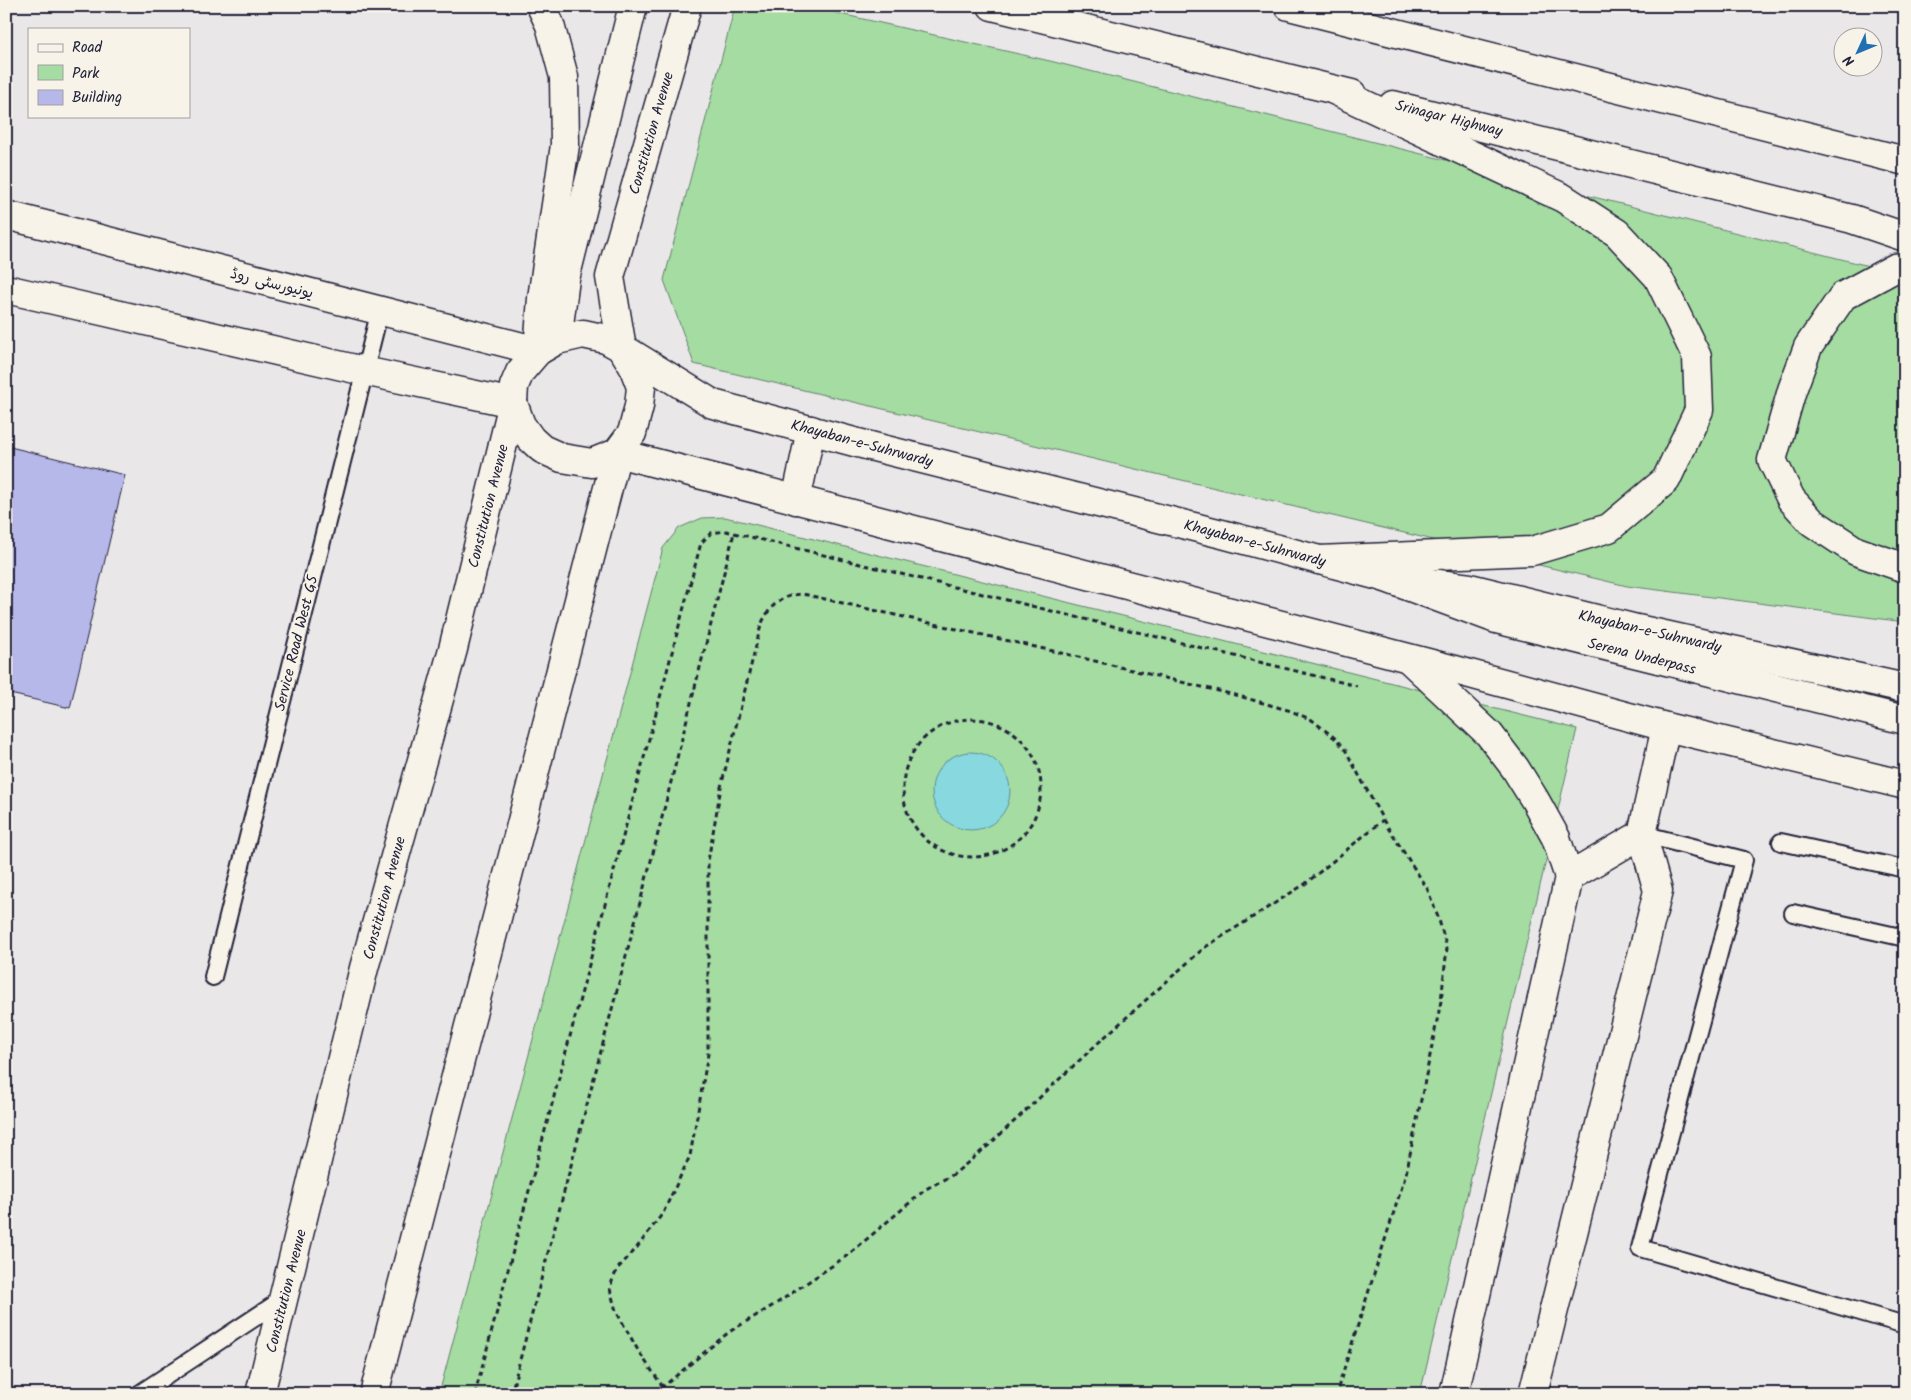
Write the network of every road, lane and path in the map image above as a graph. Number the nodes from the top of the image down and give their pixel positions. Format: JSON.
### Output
{"nodes":[{"id":1,"x":541,"y":6,"type":"edge"},
{"id":2,"x":633,"y":6,"type":"edge"},
{"id":3,"x":687,"y":6,"type":"edge"},
{"id":4,"x":992,"y":6,"type":"edge"},
{"id":5,"x":1289,"y":6,"type":"edge"},
{"id":6,"x":1334,"y":90,"type":"junction"},
{"id":7,"x":1905,"y":161,"type":"edge"},
{"id":8,"x":6,"y":215,"type":"edge"},
{"id":9,"x":1905,"y":237,"type":"edge"},
{"id":10,"x":1905,"y":266,"type":"edge"},
{"id":11,"x":6,"y":289,"type":"edge"},
{"id":12,"x":380,"y":310,"type":"junction"},
{"id":13,"x":548,"y":345,"type":"junction"},
{"id":14,"x":622,"y":348,"type":"junction"},
{"id":15,"x":364,"y":371,"type":"junction"},
{"id":16,"x":513,"y":403,"type":"junction"},
{"id":17,"x":811,"y":430,"type":"junction"},
{"id":18,"x":617,"y":453,"type":"junction"},
{"id":19,"x":796,"y":500,"type":"junction"},
{"id":20,"x":734,"y":533,"type":"junction"},
{"id":21,"x":1319,"y":560,"type":"junction"},
{"id":22,"x":1905,"y":568,"type":"edge"},
{"id":23,"x":1382,"y":577,"type":"junction"},
{"id":24,"x":1407,"y":658,"type":"junction"},
{"id":25,"x":1358,"y":686,"type":"dead end"},
{"id":26,"x":1905,"y":688,"type":"edge"},
{"id":27,"x":1905,"y":720,"type":"edge"},
{"id":28,"x":1666,"y":727,"type":"junction"},
{"id":29,"x":1905,"y":785,"type":"edge"},
{"id":30,"x":1382,"y":820,"type":"junction"},
{"id":31,"x":1642,"y":834,"type":"junction"},
{"id":32,"x":1781,"y":842,"type":"dead end"},
{"id":33,"x":1013,"y":845,"type":"joint"},
{"id":34,"x":1905,"y":869,"type":"edge"},
{"id":35,"x":1569,"y":878,"type":"junction"},
{"id":36,"x":1793,"y":913,"type":"dead end"},
{"id":37,"x":1905,"y":938,"type":"edge"},
{"id":38,"x":213,"y":977,"type":"dead end"},
{"id":39,"x":284,"y":1299,"type":"junction"},
{"id":40,"x":1905,"y":1326,"type":"edge"},
{"id":41,"x":663,"y":1387,"type":"junction"},
{"id":42,"x":139,"y":1394,"type":"edge"},
{"id":43,"x":260,"y":1394,"type":"edge"},
{"id":44,"x":374,"y":1394,"type":"edge"},
{"id":45,"x":475,"y":1394,"type":"edge"},
{"id":46,"x":511,"y":1394,"type":"edge"},
{"id":47,"x":654,"y":1394,"type":"edge"},
{"id":48,"x":1336,"y":1394,"type":"edge"},
{"id":49,"x":1454,"y":1394,"type":"edge"},
{"id":50,"x":1532,"y":1394,"type":"edge"}],
"edges":[{"from":1,"to":13,"type":"main road"},
{"from":2,"to":13,"type":"main road"},
{"from":3,"to":14,"type":"main road","name":"Constitution Avenue"},
{"from":4,"to":6,"type":"main road","name":"Srinagar Highway"},
{"from":5,"to":7,"type":"main road"},
{"from":6,"to":9,"type":"main road","name":"Srinagar Highway"},
{"from":6,"to":21,"type":"main road"},
{"from":8,"to":12,"type":"main road","name":"یونیورسٹی روڈ"},
{"from":10,"to":22,"type":"main road"},
{"from":11,"to":15,"type":"main road"},
{"from":12,"to":13,"type":"main road","name":"یونیورسٹی روڈ"},
{"from":12,"to":15,"type":"lane","name":"Service Road West G5"},
{"from":13,"to":14,"type":"main road"},
{"from":13,"to":16,"type":"main road"},
{"from":14,"to":17,"type":"main road","name":"Khayaban-e-Suhrwardy"},
{"from":14,"to":18,"type":"main road"},
{"from":15,"to":16,"type":"main road"},
{"from":15,"to":38,"type":"lane","name":"Service Road West G5"},
{"from":16,"to":18,"type":"main road"},
{"from":16,"to":39,"type":"main road","name":"Constitution Avenue"},
{"from":17,"to":19,"type":"main road"},
{"from":17,"to":21,"type":"main road","name":"Khayaban-e-Suhrwardy"},
{"from":18,"to":19,"type":"main road"},
{"from":18,"to":44,"type":"main road"},
{"from":19,"to":24,"type":"main road"},
{"from":20,"to":25,"type":"path"},
{"from":20,"to":45,"type":"path"},
{"from":20,"to":46,"type":"path"},
{"from":21,"to":23,"type":"main road","name":"Khayaban-e-Suhrwardy"},
{"from":23,"to":26,"type":"main road","name":"Khayaban-e-Suhrwardy"},
{"from":23,"to":27,"type":"main road","name":"Serena Underpass"},
{"from":24,"to":28,"type":"main road"},
{"from":24,"to":35,"type":"main road"},
{"from":28,"to":29,"type":"main road"},
{"from":28,"to":31,"type":"main road"},
{"from":30,"to":41,"type":"path"},
{"from":30,"to":41,"type":"path"},
{"from":30,"to":48,"type":"path"},
{"from":31,"to":35,"type":"main road"},
{"from":31,"to":40,"type":"lane"},
{"from":31,"to":50,"type":"main road"},
{"from":32,"to":34,"type":"lane"},
{"from":33,"to":33,"type":"path"},
{"from":35,"to":49,"type":"main road"},
{"from":36,"to":37,"type":"lane"},
{"from":39,"to":42,"type":"lane"},
{"from":39,"to":43,"type":"main road","name":"Constitution Avenue"},
{"from":41,"to":47,"type":"path"}]}
